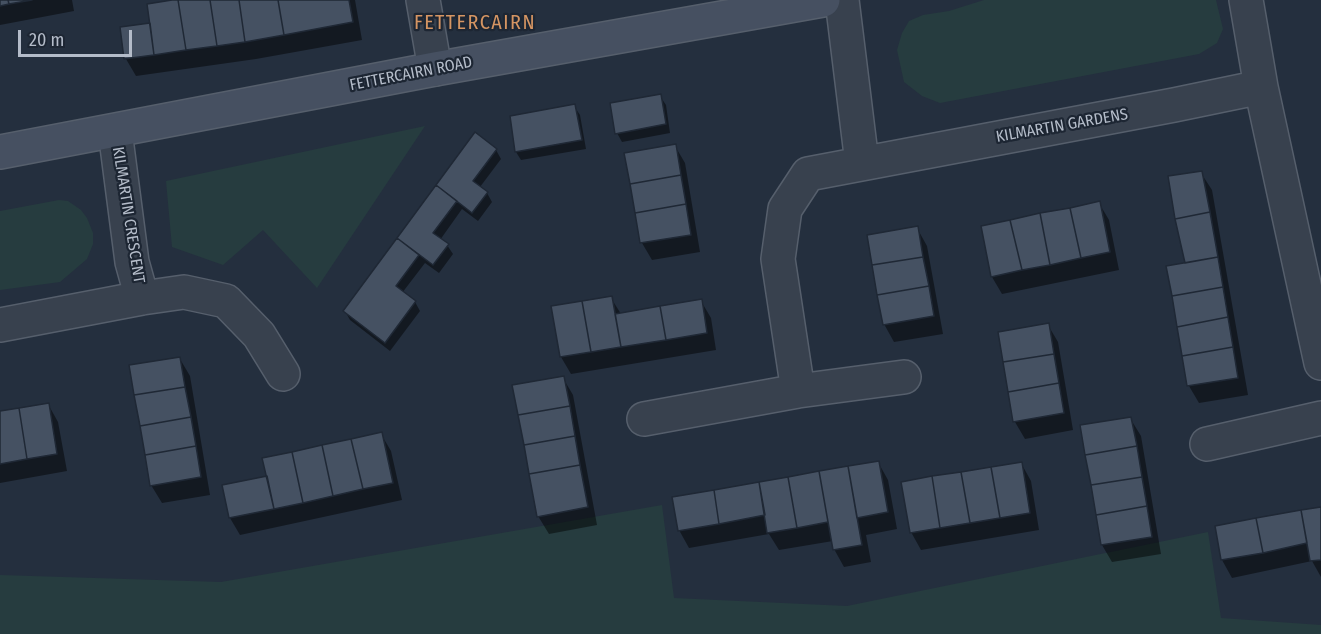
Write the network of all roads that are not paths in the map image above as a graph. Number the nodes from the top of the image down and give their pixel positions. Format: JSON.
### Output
{"nodes":[{"id":1,"x":423,"y":0,"type":"edge"},
{"id":2,"x":823,"y":0,"type":"edge"},
{"id":3,"x":842,"y":0,"type":"edge"},
{"id":4,"x":1246,"y":0,"type":"edge"},
{"id":5,"x":435,"y":69,"type":"junction"},
{"id":6,"x":1261,"y":87,"type":"junction"},
{"id":7,"x":115,"y":131,"type":"junction"},
{"id":8,"x":0,"y":152,"type":"edge"},
{"id":9,"x":862,"y":163,"type":"junction"},
{"id":10,"x":142,"y":298,"type":"junction"},
{"id":11,"x":0,"y":324,"type":"edge"},
{"id":12,"x":1321,"y":363,"type":"edge"},
{"id":13,"x":283,"y":374,"type":"dead end"},
{"id":14,"x":904,"y":377,"type":"dead end"},
{"id":15,"x":798,"y":391,"type":"junction"},
{"id":16,"x":1321,"y":418,"type":"edge"},
{"id":17,"x":644,"y":419,"type":"dead end"},
{"id":18,"x":1207,"y":444,"type":"dead end"}],
"edges":[{"from":1,"to":5,"type":"street"},
{"from":2,"to":5,"type":"street","name":"FETTERCAIRN ROAD"},
{"from":3,"to":9,"type":"street"},
{"from":4,"to":6,"type":"street"},
{"from":5,"to":7,"type":"street","name":"FETTERCAIRN ROAD"},
{"from":6,"to":9,"type":"street","name":"KILMARTIN GARDENS"},
{"from":6,"to":12,"type":"street"},
{"from":7,"to":8,"type":"street","name":"FETTERCAIRN ROAD"},
{"from":7,"to":10,"type":"street","name":"KILMARTIN CRESCENT"},
{"from":9,"to":15,"type":"street","name":"KILMARTIN GARDENS"},
{"from":10,"to":11,"type":"street","name":"KILMARTIN CRESCENT"},
{"from":10,"to":13,"type":"street","name":"KILMARTIN CRESCENT"},
{"from":14,"to":15,"type":"street"},
{"from":15,"to":17,"type":"street"},
{"from":16,"to":18,"type":"street"}]}
